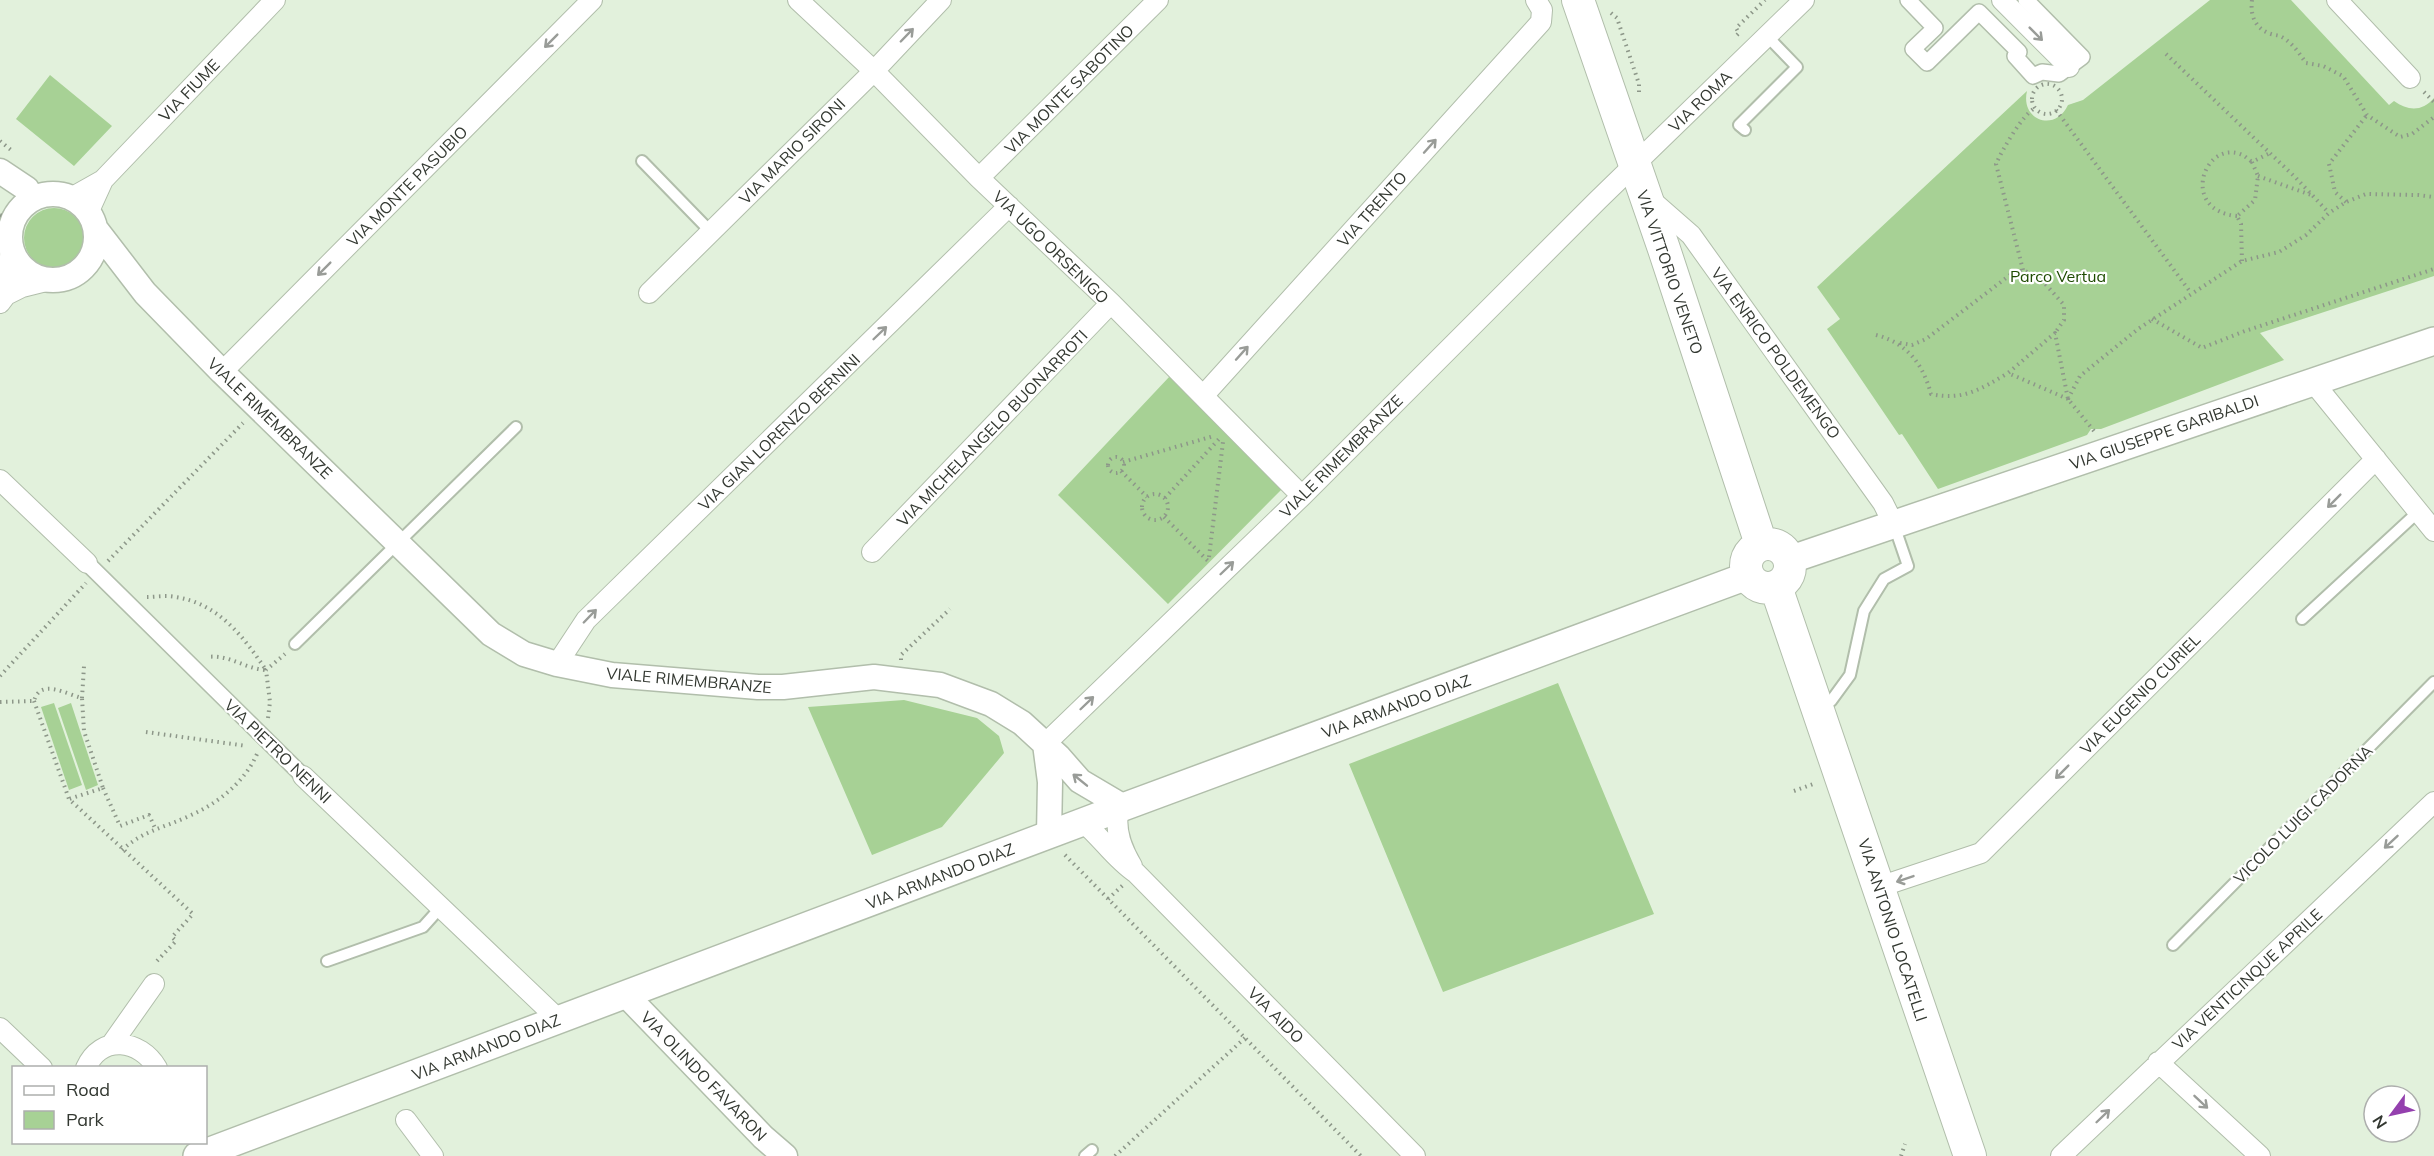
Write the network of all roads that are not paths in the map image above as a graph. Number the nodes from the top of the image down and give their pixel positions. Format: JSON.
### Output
{"nodes":[{"id":1,"x":275,"y":0,"type":"edge"},
{"id":2,"x":592,"y":0,"type":"edge"},
{"id":3,"x":798,"y":0,"type":"edge"},
{"id":4,"x":941,"y":0,"type":"edge"},
{"id":5,"x":1158,"y":0,"type":"edge"},
{"id":6,"x":1536,"y":0,"type":"edge"},
{"id":7,"x":1578,"y":0,"type":"edge"},
{"id":8,"x":1804,"y":0,"type":"edge"},
{"id":9,"x":1908,"y":0,"type":"edge"},
{"id":10,"x":2002,"y":0,"type":"edge"},
{"id":11,"x":2026,"y":0,"type":"edge"},
{"id":12,"x":2337,"y":0,"type":"edge"},
{"id":13,"x":1767,"y":36,"type":"junction"},
{"id":14,"x":2069,"y":67,"type":"junction"},
{"id":15,"x":874,"y":71,"type":"junction"},
{"id":16,"x":2410,"y":78,"type":"dead end"},
{"id":17,"x":1745,"y":130,"type":"dead end"},
{"id":18,"x":642,"y":161,"type":"dead end"},
{"id":19,"x":0,"y":171,"type":"edge"},
{"id":20,"x":979,"y":178,"type":"junction"},
{"id":21,"x":1639,"y":180,"type":"junction"},
{"id":22,"x":32,"y":199,"type":"junction"},
{"id":23,"x":1009,"y":206,"type":"junction"},
{"id":24,"x":85,"y":213,"type":"junction"},
{"id":25,"x":6,"y":218,"type":"edge"},
{"id":26,"x":711,"y":232,"type":"junction"},
{"id":27,"x":12,"y":247,"type":"junction"},
{"id":28,"x":79,"y":270,"type":"junction"},
{"id":29,"x":54,"y":279,"type":"junction"},
{"id":30,"x":145,"y":293,"type":"junction"},
{"id":31,"x":649,"y":293,"type":"dead end"},
{"id":32,"x":3,"y":299,"type":"edge"},
{"id":33,"x":1111,"y":303,"type":"junction"},
{"id":34,"x":2434,"y":340,"type":"edge"},
{"id":35,"x":222,"y":372,"type":"junction"},
{"id":36,"x":2313,"y":382,"type":"junction"},
{"id":37,"x":1203,"y":396,"type":"junction"},
{"id":38,"x":516,"y":427,"type":"dead end"},
{"id":39,"x":2376,"y":459,"type":"junction"},
{"id":40,"x":0,"y":480,"type":"edge"},
{"id":41,"x":1302,"y":496,"type":"junction"},
{"id":42,"x":2418,"y":512,"type":"junction"},
{"id":43,"x":1893,"y":523,"type":"junction"},
{"id":44,"x":2434,"y":531,"type":"edge"},
{"id":45,"x":398,"y":542,"type":"junction"},
{"id":46,"x":1761,"y":544,"type":"junction"},
{"id":47,"x":872,"y":552,"type":"dead end"},
{"id":48,"x":1790,"y":560,"type":"junction"},
{"id":49,"x":92,"y":567,"type":"joint"},
{"id":50,"x":1747,"y":576,"type":"junction"},
{"id":51,"x":1776,"y":587,"type":"junction"},
{"id":52,"x":2302,"y":619,"type":"dead end"},
{"id":53,"x":295,"y":644,"type":"road end"},
{"id":54,"x":556,"y":664,"type":"junction"},
{"id":55,"x":2434,"y":682,"type":"edge"},
{"id":56,"x":1816,"y":704,"type":"junction"},
{"id":57,"x":1045,"y":744,"type":"junction"},
{"id":58,"x":303,"y":776,"type":"joint"},
{"id":59,"x":2434,"y":802,"type":"edge"},
{"id":60,"x":1124,"y":807,"type":"junction"},
{"id":61,"x":1083,"y":822,"type":"junction"},
{"id":62,"x":1051,"y":847,"type":"junction"},
{"id":63,"x":1132,"y":877,"type":"junction"},
{"id":64,"x":1879,"y":887,"type":"junction"},
{"id":65,"x":441,"y":907,"type":"junction"},
{"id":66,"x":2173,"y":945,"type":"dead end"},
{"id":67,"x":327,"y":962,"type":"dead end"},
{"id":68,"x":154,"y":984,"type":"dead end"},
{"id":69,"x":625,"y":994,"type":"junction"},
{"id":70,"x":558,"y":1019,"type":"junction"},
{"id":71,"x":0,"y":1028,"type":"edge"},
{"id":72,"x":111,"y":1045,"type":"junction"},
{"id":73,"x":2158,"y":1062,"type":"junction"},
{"id":74,"x":40,"y":1066,"type":"edge"},
{"id":75,"x":87,"y":1066,"type":"edge"},
{"id":76,"x":156,"y":1066,"type":"edge"},
{"id":77,"x":406,"y":1119,"type":"dead end"},
{"id":78,"x":197,"y":1156,"type":"edge"},
{"id":79,"x":433,"y":1156,"type":"edge"},
{"id":80,"x":785,"y":1156,"type":"edge"},
{"id":81,"x":1415,"y":1156,"type":"edge"},
{"id":82,"x":1970,"y":1156,"type":"edge"},
{"id":83,"x":2061,"y":1156,"type":"edge"},
{"id":84,"x":2260,"y":1156,"type":"edge"}],
"edges":[{"from":1,"to":24,"type":"street","name":"VIA FIUME"},
{"from":2,"to":35,"type":"street","name":"VIA MONTE PASUBIO","one_way":true},
{"from":3,"to":15,"type":"street","name":"VIA UGO ORSENIGO"},
{"from":15,"to":4,"type":"street","name":"VIA MARIO SIRONI","one_way":true},
{"from":5,"to":20,"type":"street","name":"VIA MONTE SABOTINO"},
{"from":37,"to":6,"type":"street","name":"VIA TRENTO","one_way":true},
{"from":7,"to":21,"type":"main road","name":"VIA VITTORIO VENETO"},
{"from":8,"to":13,"type":"street","name":"VIA ROMA"},
{"from":9,"to":14,"type":"street"},
{"from":10,"to":14,"type":"street","one_way":true},
{"from":11,"to":14,"type":"street"},
{"from":12,"to":16,"type":"street"},
{"from":13,"to":17,"type":"lane"},
{"from":13,"to":21,"type":"street","name":"VIA ROMA"},
{"from":15,"to":20,"type":"street","name":"VIA UGO ORSENIGO"},
{"from":15,"to":26,"type":"street","name":"VIA MARIO SIRONI"},
{"from":18,"to":26,"type":"lane"},
{"from":19,"to":22,"type":"street"},
{"from":20,"to":23,"type":"street","name":"VIA UGO ORSENIGO"},
{"from":21,"to":41,"type":"street","name":"VIALE RIMEMBRANZE"},
{"from":21,"to":43,"type":"street","name":"VIA ENRICO POLDEMENGO"},
{"from":21,"to":46,"type":"main road","name":"VIA VITTORIO VENETO"},
{"from":22,"to":24,"type":"street"},
{"from":22,"to":25,"type":"street"},
{"from":23,"to":33,"type":"street","name":"VIA UGO ORSENIGO"},
{"from":54,"to":23,"type":"street","name":"VIA GIAN LORENZO BERNINI","one_way":true},
{"from":24,"to":28,"type":"street"},
{"from":24,"to":30,"type":"street","name":"VIALE RIMEMBRANZE"},
{"from":25,"to":27,"type":"street"},
{"from":26,"to":31,"type":"street","name":"VIA MARIO SIRONI"},
{"from":27,"to":29,"type":"street"},
{"from":27,"to":32,"type":"street"},
{"from":28,"to":29,"type":"street"},
{"from":28,"to":30,"type":"street","name":"VIALE RIMEMBRANZE"},
{"from":29,"to":32,"type":"street"},
{"from":30,"to":35,"type":"street","name":"VIALE RIMEMBRANZE"},
{"from":33,"to":37,"type":"street","name":"VIA UGO ORSENIGO"},
{"from":33,"to":47,"type":"street","name":"VIA MICHELANGELO BUONARROTI"},
{"from":34,"to":36,"type":"main road","name":"VIA GIUSEPPE GARIBALDI"},
{"from":35,"to":45,"type":"street","name":"VIALE RIMEMBRANZE"},
{"from":36,"to":39,"type":"street"},
{"from":36,"to":43,"type":"main road","name":"VIA GIUSEPPE GARIBALDI"},
{"from":37,"to":41,"type":"street","name":"VIA UGO ORSENIGO"},
{"from":38,"to":45,"type":"lane"},
{"from":39,"to":42,"type":"street"},
{"from":39,"to":64,"type":"street","name":"VIA EUGENIO CURIEL","one_way":true},
{"from":40,"to":49,"type":"street","name":"VIA PIETRO NENNI"},
{"from":57,"to":41,"type":"street","name":"VIALE RIMEMBRANZE","one_way":true},
{"from":42,"to":44,"type":"street"},
{"from":42,"to":52,"type":"lane"},
{"from":43,"to":48,"type":"main road","name":"VIA GIUSEPPE GARIBALDI"},
{"from":43,"to":56,"type":"lane"},
{"from":45,"to":53,"type":"lane"},
{"from":45,"to":54,"type":"street","name":"VIALE RIMEMBRANZE"},
{"from":46,"to":48,"type":"main road"},
{"from":46,"to":50,"type":"main road"},
{"from":48,"to":51,"type":"main road"},
{"from":49,"to":58,"type":"street","name":"VIA PIETRO NENNI"},
{"from":50,"to":51,"type":"main road"},
{"from":50,"to":60,"type":"main road","name":"VIA ARMANDO DIAZ"},
{"from":51,"to":56,"type":"main road","name":"VIA ANTONIO LOCATELLI"},
{"from":54,"to":57,"type":"street","name":"VIALE RIMEMBRANZE"},
{"from":55,"to":66,"type":"lane","name":"VICOLO LUIGI CADORNA"},
{"from":56,"to":64,"type":"main road","name":"VIA ANTONIO LOCATELLI"},
{"from":60,"to":57,"type":"street","name":"VIALE RIMEMBRANZE","one_way":true},
{"from":57,"to":62,"type":"street"},
{"from":58,"to":65,"type":"street","name":"VIA PIETRO NENNI"},
{"from":59,"to":73,"type":"street","name":"VIA VENTICINQUE APRILE","one_way":true},
{"from":60,"to":61,"type":"main road","name":"VIA ARMANDO DIAZ"},
{"from":60,"to":63,"type":"street","name":"VIA AIDO"},
{"from":61,"to":62,"type":"main road","name":"VIA ARMANDO DIAZ"},
{"from":61,"to":63,"type":"street","name":"VIA AIDO"},
{"from":62,"to":69,"type":"main road","name":"VIA ARMANDO DIAZ"},
{"from":63,"to":81,"type":"street","name":"VIA AIDO"},
{"from":64,"to":82,"type":"main road","name":"VIA ANTONIO LOCATELLI"},
{"from":65,"to":67,"type":"lane"},
{"from":65,"to":70,"type":"street","name":"VIA PIETRO NENNI"},
{"from":68,"to":72,"type":"street"},
{"from":69,"to":70,"type":"main road","name":"VIA ARMANDO DIAZ"},
{"from":69,"to":80,"type":"street","name":"VIA OLINDO FAVARON"},
{"from":70,"to":78,"type":"main road","name":"VIA ARMANDO DIAZ"},
{"from":71,"to":74,"type":"street"},
{"from":72,"to":75,"type":"street"},
{"from":72,"to":76,"type":"street"},
{"from":83,"to":73,"type":"street","name":"VIA VENTICINQUE APRILE","one_way":true},
{"from":73,"to":84,"type":"street","one_way":true},
{"from":77,"to":79,"type":"street"}]}
